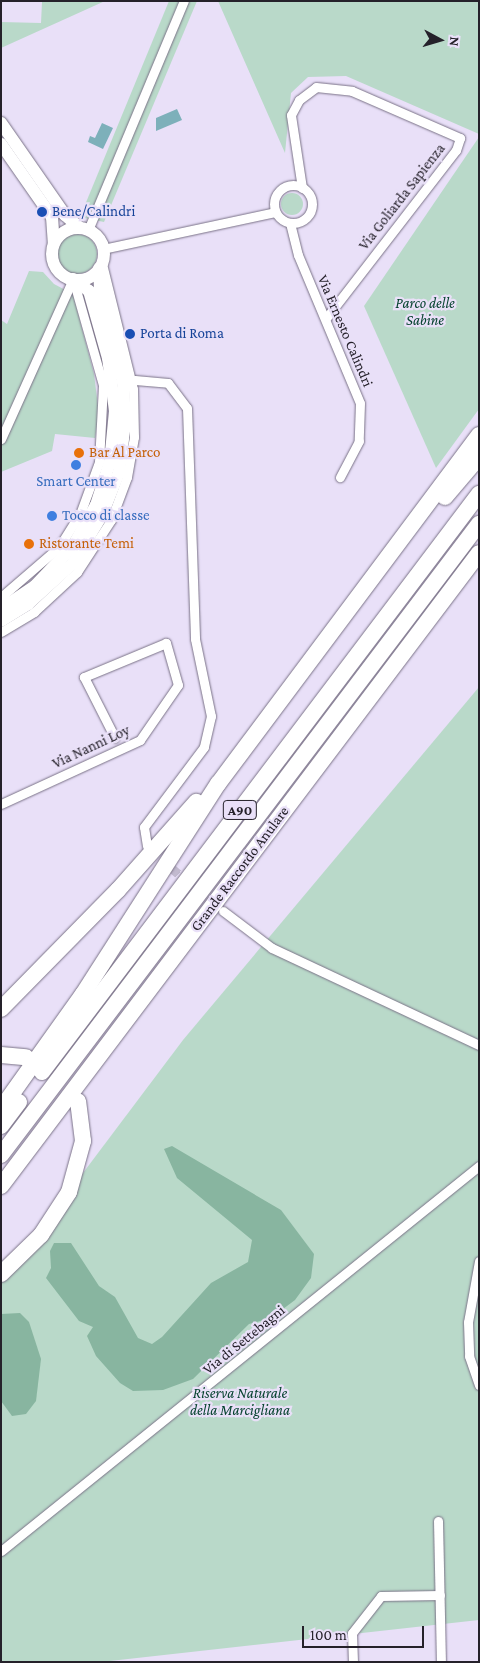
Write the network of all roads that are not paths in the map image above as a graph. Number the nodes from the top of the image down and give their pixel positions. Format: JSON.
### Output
{"nodes":[{"id":1,"x":184,"y":1,"type":"edge"},
{"id":2,"x":1,"y":123,"type":"edge"},
{"id":3,"x":1,"y":144,"type":"edge"},
{"id":4,"x":302,"y":188,"type":"junction"},
{"id":5,"x":275,"y":212,"type":"junction"},
{"id":6,"x":290,"y":223,"type":"junction"},
{"id":7,"x":84,"y":229,"type":"junction"},
{"id":8,"x":54,"y":243,"type":"junction"},
{"id":9,"x":103,"y":249,"type":"junction"},
{"id":10,"x":100,"y":265,"type":"junction"},
{"id":11,"x":73,"y":279,"type":"junction"},
{"id":12,"x":326,"y":318,"type":"junction"},
{"id":13,"x":135,"y":380,"type":"dead end"},
{"id":14,"x":479,"y":435,"type":"edge"},
{"id":15,"x":1,"y":439,"type":"edge"},
{"id":16,"x":479,"y":456,"type":"edge"},
{"id":17,"x":340,"y":477,"type":"dead end"},
{"id":18,"x":479,"y":494,"type":"edge"},
{"id":19,"x":479,"y":524,"type":"edge"},
{"id":20,"x":479,"y":553,"type":"edge"},
{"id":21,"x":479,"y":569,"type":"edge"},
{"id":22,"x":361,"y":592,"type":"junction"},
{"id":23,"x":1,"y":597,"type":"edge"},
{"id":24,"x":25,"y":600,"type":"junction"},
{"id":25,"x":1,"y":609,"type":"edge"},
{"id":26,"x":1,"y":621,"type":"edge"},
{"id":27,"x":1,"y":632,"type":"edge"},
{"id":28,"x":342,"y":732,"type":"junction"},
{"id":29,"x":115,"y":738,"type":"dead end"},
{"id":30,"x":247,"y":744,"type":"junction"},
{"id":31,"x":1,"y":804,"type":"edge"},
{"id":32,"x":147,"y":846,"type":"dead end"},
{"id":33,"x":223,"y":911,"type":"dead end"},
{"id":34,"x":35,"y":974,"type":"junction"},
{"id":35,"x":1,"y":1003,"type":"edge"},
{"id":36,"x":1,"y":1009,"type":"edge"},
{"id":37,"x":479,"y":1045,"type":"edge"},
{"id":38,"x":1,"y":1055,"type":"edge"},
{"id":39,"x":26,"y":1057,"type":"dead end"},
{"id":40,"x":78,"y":1101,"type":"dead end"},
{"id":41,"x":1,"y":1109,"type":"edge"},
{"id":42,"x":1,"y":1126,"type":"edge"},
{"id":43,"x":1,"y":1155,"type":"edge"},
{"id":44,"x":479,"y":1166,"type":"edge"},
{"id":45,"x":1,"y":1186,"type":"edge"},
{"id":46,"x":479,"y":1261,"type":"edge"},
{"id":47,"x":1,"y":1274,"type":"edge"},
{"id":48,"x":479,"y":1385,"type":"edge"},
{"id":49,"x":438,"y":1521,"type":"dead end"},
{"id":50,"x":1,"y":1551,"type":"edge"},
{"id":51,"x":440,"y":1595,"type":"junction"},
{"id":52,"x":353,"y":1662,"type":"edge"},
{"id":53,"x":441,"y":1662,"type":"edge"}],
"edges":[{"from":1,"to":7,"type":"street"},
{"from":2,"to":7,"type":"street"},
{"from":3,"to":8,"type":"street"},
{"from":4,"to":5,"type":"street"},
{"from":4,"to":6,"type":"street"},
{"from":4,"to":12,"type":"street","name":"Via Goliarda Sapienza"},
{"from":5,"to":6,"type":"street"},
{"from":5,"to":9,"type":"street"},
{"from":6,"to":12,"type":"street","name":"Via Ernesto Calindri"},
{"from":7,"to":8,"type":"street"},
{"from":7,"to":9,"type":"street"},
{"from":8,"to":11,"type":"street"},
{"from":9,"to":10,"type":"street"},
{"from":10,"to":11,"type":"street"},
{"from":10,"to":24,"type":"street"},
{"from":11,"to":15,"type":"street"},
{"from":11,"to":24,"type":"street"},
{"from":12,"to":17,"type":"street","name":"Via Ernesto Calindri"},
{"from":13,"to":32,"type":"street"},
{"from":14,"to":22,"type":"highway"},
{"from":16,"to":22,"type":"highway"},
{"from":18,"to":42,"type":"highway","number":"A90"},
{"from":19,"to":43,"type":"highway","name":"Grande Raccordo Anulare","number":"A90"},
{"from":20,"to":28,"type":"highway","name":"Grande Raccordo Anulare"},
{"from":21,"to":28,"type":"highway"},
{"from":22,"to":30,"type":"highway"},
{"from":23,"to":24,"type":"street"},
{"from":24,"to":25,"type":"street"},
{"from":24,"to":26,"type":"street"},
{"from":24,"to":27,"type":"street"},
{"from":28,"to":45,"type":"highway","name":"Grande Raccordo Anulare"},
{"from":29,"to":31,"type":"street","name":"Via Nanni Loy"},
{"from":30,"to":34,"type":"highway"},
{"from":30,"to":41,"type":"highway"},
{"from":33,"to":37,"type":"street"},
{"from":34,"to":35,"type":"highway"},
{"from":34,"to":36,"type":"highway"},
{"from":38,"to":39,"type":"highway"},
{"from":40,"to":47,"type":"highway"},
{"from":44,"to":50,"type":"street","name":"Via di Settebagni"},
{"from":46,"to":48,"type":"street"},
{"from":49,"to":51,"type":"street"},
{"from":51,"to":52,"type":"street"},
{"from":51,"to":53,"type":"street"}]}
